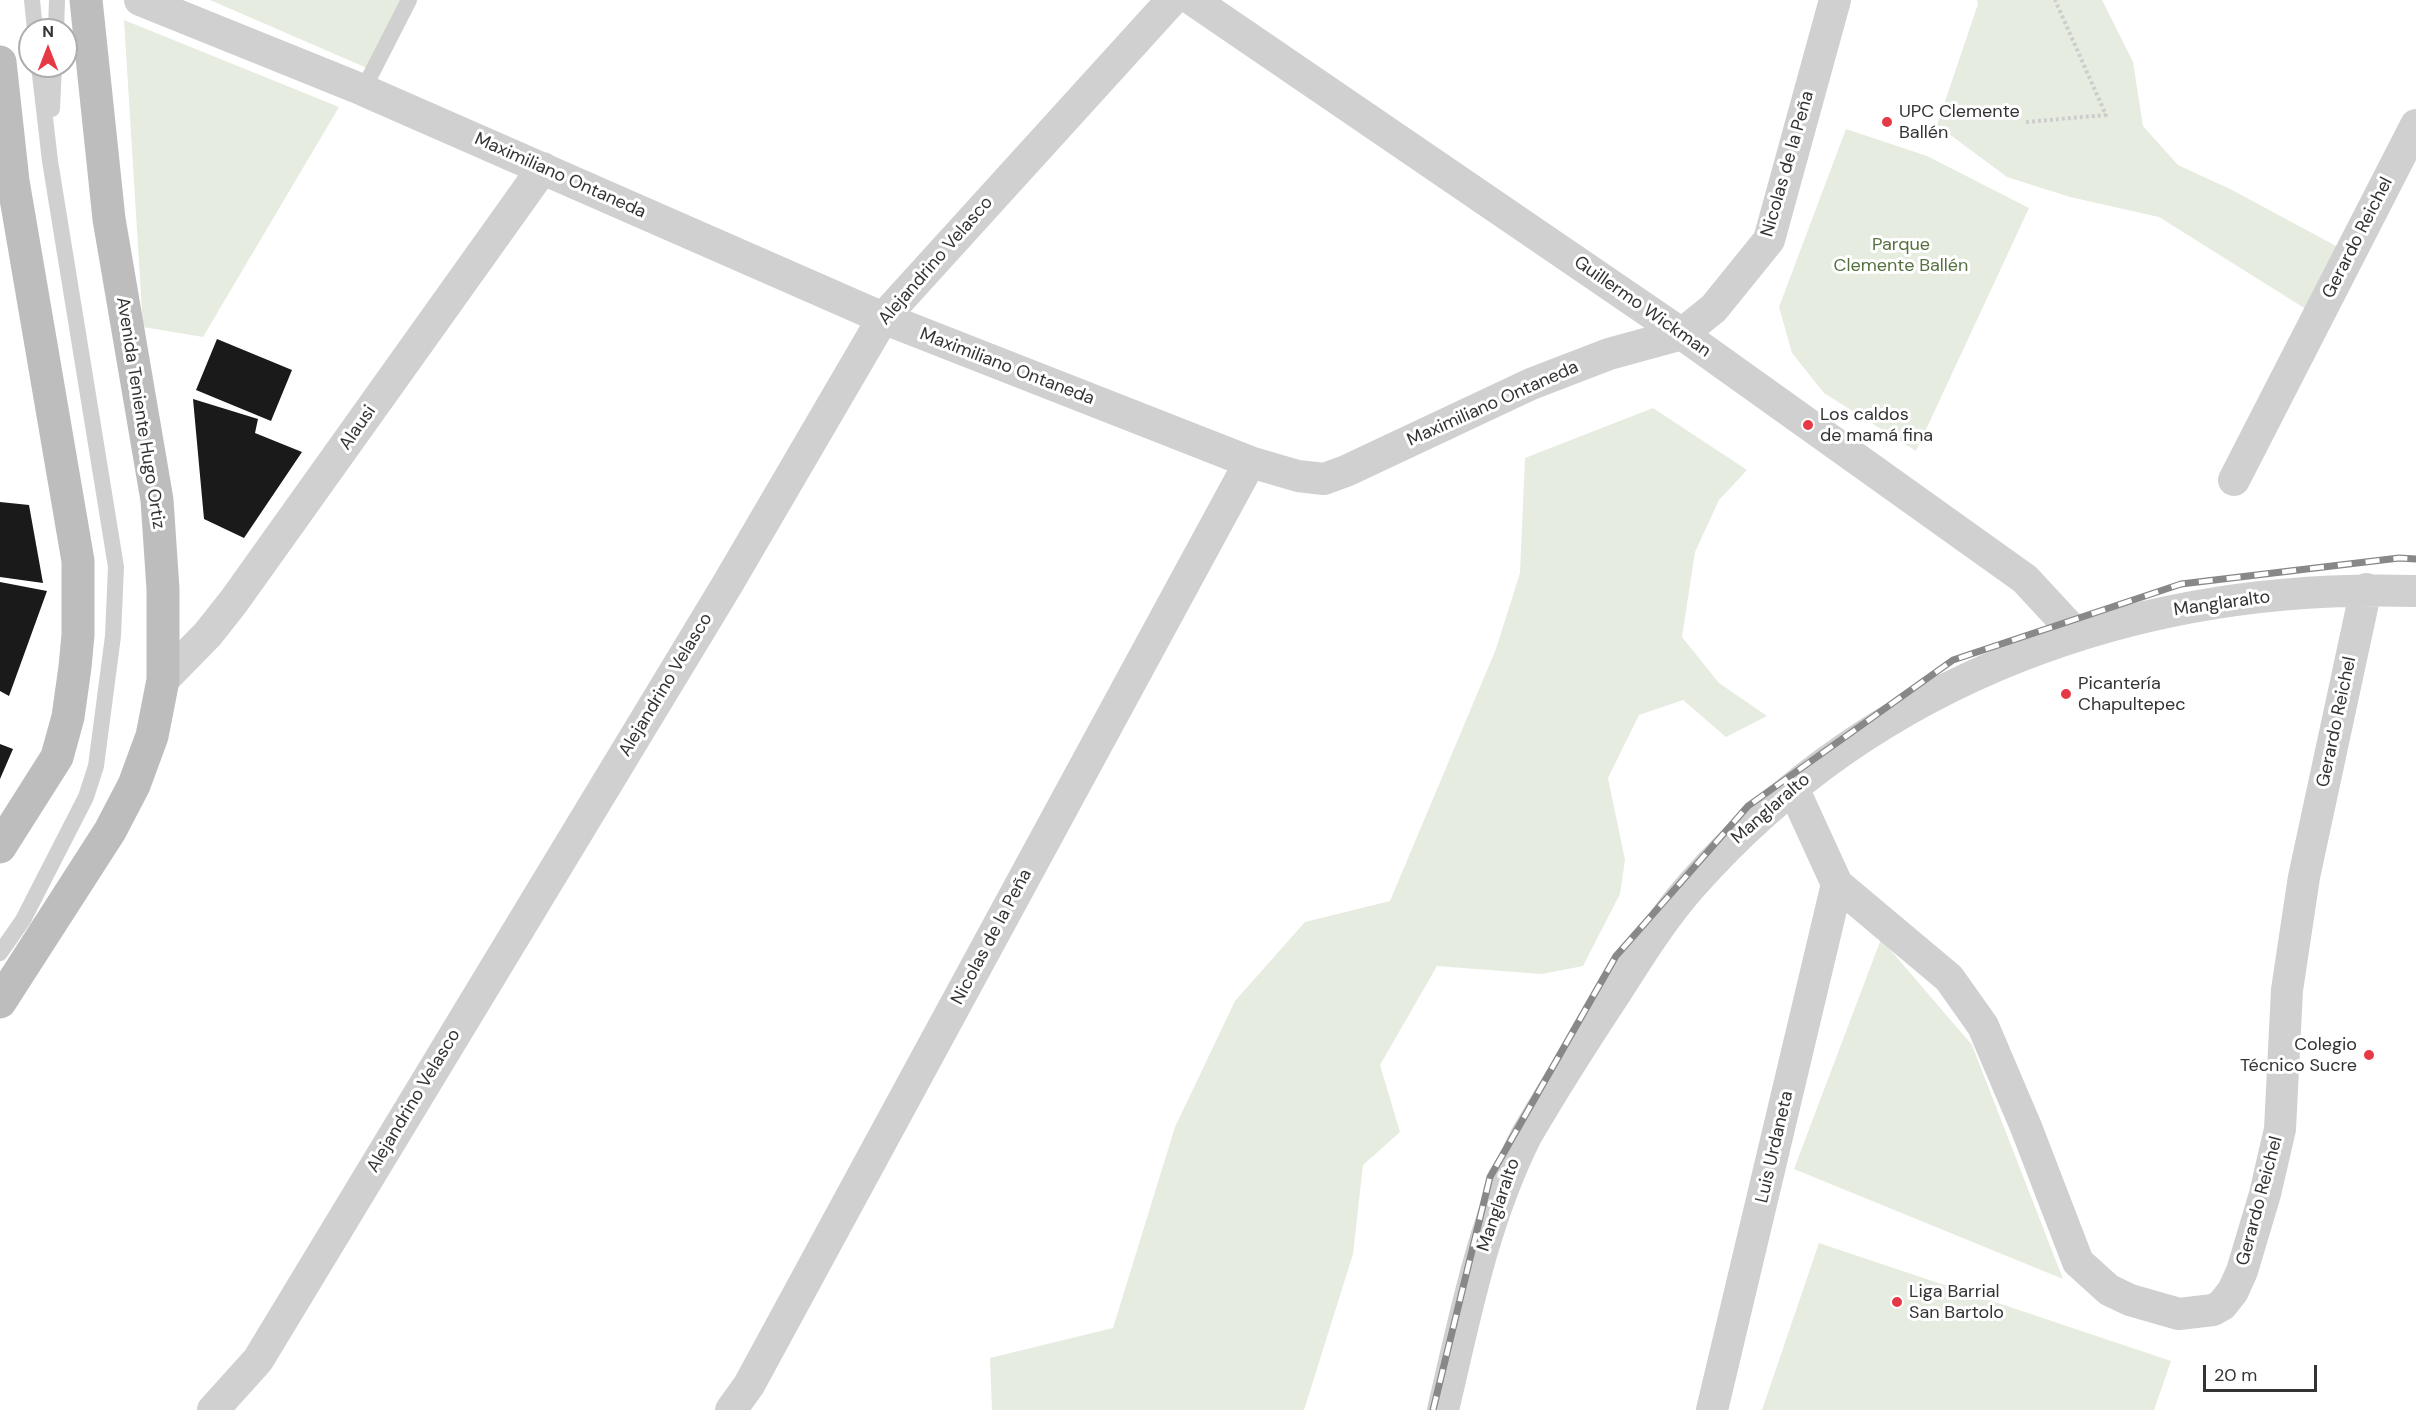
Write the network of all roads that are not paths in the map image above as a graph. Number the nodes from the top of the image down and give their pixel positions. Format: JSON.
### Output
{"nodes":[{"id":1,"x":32,"y":0,"type":"edge"},
{"id":2,"x":57,"y":0,"type":"edge"},
{"id":3,"x":86,"y":0,"type":"edge"},
{"id":4,"x":140,"y":0,"type":"edge"},
{"id":5,"x":410,"y":0,"type":"edge"},
{"id":6,"x":1172,"y":0,"type":"edge"},
{"id":7,"x":1193,"y":0,"type":"edge"},
{"id":8,"x":1834,"y":0,"type":"edge"},
{"id":9,"x":34,"y":18,"type":"edge"},
{"id":10,"x":56,"y":18,"type":"edge"},
{"id":11,"x":0,"y":62,"type":"edge"},
{"id":12,"x":40,"y":78,"type":"edge"},
{"id":13,"x":53,"y":78,"type":"edge"},
{"id":14,"x":363,"y":90,"type":"junction"},
{"id":15,"x":2416,"y":125,"type":"edge"},
{"id":16,"x":50,"y":161,"type":"junction"},
{"id":17,"x":543,"y":168,"type":"junction"},
{"id":18,"x":7,"y":181,"type":"edge"},
{"id":19,"x":882,"y":318,"type":"junction"},
{"id":20,"x":1682,"y":334,"type":"junction"},
{"id":21,"x":1250,"y":462,"type":"junction"},
{"id":22,"x":2234,"y":480,"type":"dead end"},
{"id":23,"x":2366,"y":590,"type":"junction"},
{"id":24,"x":2416,"y":591,"type":"edge"},
{"id":25,"x":2076,"y":634,"type":"junction"},
{"id":26,"x":163,"y":680,"type":"junction"},
{"id":27,"x":1792,"y":788,"type":"junction"},
{"id":28,"x":0,"y":848,"type":"edge"},
{"id":29,"x":1837,"y":884,"type":"junction"},
{"id":30,"x":0,"y":953,"type":"edge"},
{"id":31,"x":0,"y":1002,"type":"edge"},
{"id":32,"x":213,"y":1410,"type":"edge"},
{"id":33,"x":731,"y":1410,"type":"edge"},
{"id":34,"x":1443,"y":1410,"type":"edge"},
{"id":35,"x":1712,"y":1410,"type":"edge"}],
"edges":[{"from":1,"to":9,"type":"lane"},
{"from":2,"to":10,"type":"lane"},
{"from":3,"to":26,"type":"main road","name":"Avenida Teniente Hugo Ortiz"},
{"from":4,"to":14,"type":"street","name":"Maximiliano Ontaneda"},
{"from":5,"to":14,"type":"lane"},
{"from":6,"to":19,"type":"street","name":"Alejandrino Velasco"},
{"from":7,"to":20,"type":"street","name":"Guillermo Wickman"},
{"from":8,"to":20,"type":"street","name":"Nicolas de la Peña"},
{"from":11,"to":18,"type":"main road"},
{"from":12,"to":16,"type":"lane"},
{"from":13,"to":16,"type":"lane"},
{"from":14,"to":17,"type":"street","name":"Maximiliano Ontaneda"},
{"from":15,"to":22,"type":"street","name":"Gerardo Reichel"},
{"from":16,"to":30,"type":"lane"},
{"from":17,"to":19,"type":"street","name":"Maximiliano Ontaneda"},
{"from":17,"to":26,"type":"street","name":"Alausi"},
{"from":18,"to":28,"type":"main road"},
{"from":19,"to":21,"type":"street","name":"Maximiliano Ontaneda"},
{"from":19,"to":32,"type":"street","name":"Alejandrino Velasco"},
{"from":20,"to":21,"type":"street","name":"Maximiliano Ontaneda"},
{"from":20,"to":25,"type":"street","name":"Guillermo Wickman"},
{"from":21,"to":33,"type":"street","name":"Nicolas de la Peña"},
{"from":23,"to":24,"type":"street","name":"Manglaralto"},
{"from":23,"to":25,"type":"street","name":"Manglaralto"},
{"from":23,"to":29,"type":"street","name":"Gerardo Reichel"},
{"from":25,"to":27,"type":"street","name":"Manglaralto"},
{"from":26,"to":31,"type":"main road","name":"Avenida Teniente Hugo Ortiz"},
{"from":27,"to":29,"type":"street","name":"Gerardo Reichel"},
{"from":27,"to":34,"type":"street","name":"Manglaralto"},
{"from":29,"to":35,"type":"street","name":"Luis Urdaneta"}]}
